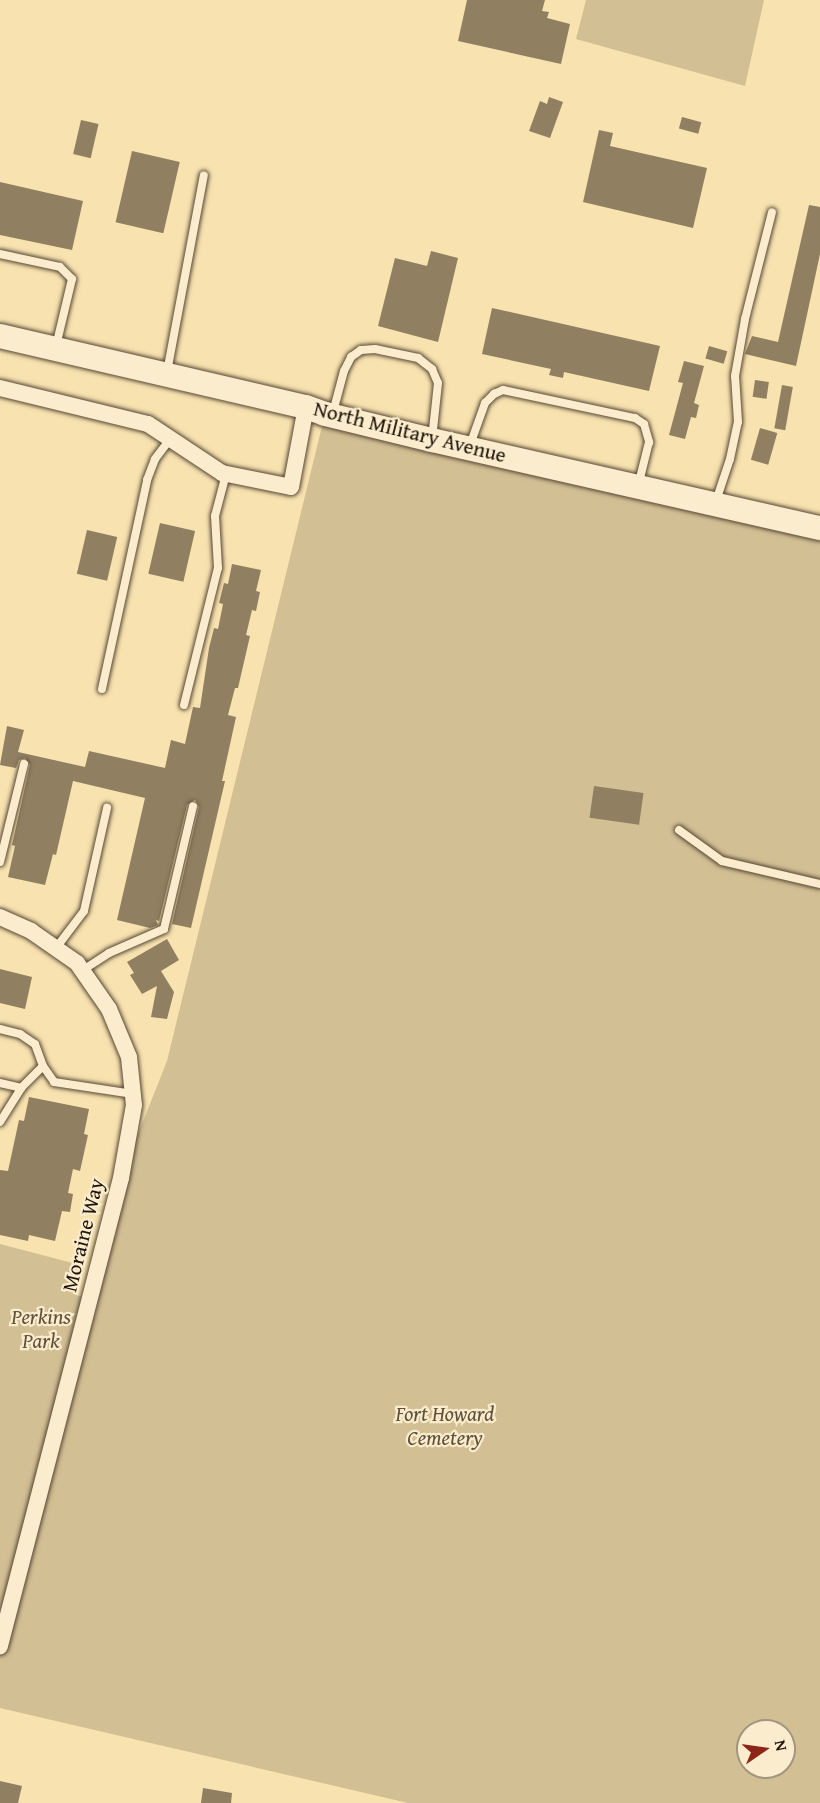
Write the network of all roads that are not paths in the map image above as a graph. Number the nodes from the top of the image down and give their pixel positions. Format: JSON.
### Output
{"nodes":[{"id":1,"x":204,"y":175,"type":"dead end"},
{"id":2,"x":772,"y":212,"type":"dead end"},
{"id":3,"x":0,"y":254,"type":"edge"},
{"id":4,"x":0,"y":336,"type":"edge"},
{"id":5,"x":56,"y":349,"type":"junction"},
{"id":6,"x":166,"y":376,"type":"junction"},
{"id":7,"x":0,"y":388,"type":"edge"},
{"id":8,"x":306,"y":407,"type":"junction"},
{"id":9,"x":332,"y":416,"type":"junction"},
{"id":10,"x":170,"y":439,"type":"junction"},
{"id":11,"x":432,"y":440,"type":"junction"},
{"id":12,"x":469,"y":447,"type":"junction"},
{"id":13,"x":226,"y":474,"type":"junction"},
{"id":14,"x":638,"y":486,"type":"junction"},
{"id":15,"x":714,"y":504,"type":"junction"},
{"id":16,"x":820,"y":528,"type":"edge"},
{"id":17,"x":102,"y":689,"type":"dead end"},
{"id":18,"x":184,"y":705,"type":"dead end"},
{"id":19,"x":24,"y":764,"type":"dead end"},
{"id":20,"x":194,"y":806,"type":"dead end"},
{"id":21,"x":107,"y":808,"type":"dead end"},
{"id":22,"x":679,"y":830,"type":"dead end"},
{"id":23,"x":0,"y":862,"type":"edge"},
{"id":24,"x":820,"y":884,"type":"edge"},
{"id":25,"x":0,"y":917,"type":"edge"},
{"id":26,"x":56,"y":948,"type":"junction"},
{"id":27,"x":83,"y":970,"type":"junction"},
{"id":28,"x":0,"y":1029,"type":"edge"},
{"id":29,"x":43,"y":1066,"type":"junction"},
{"id":30,"x":0,"y":1083,"type":"edge"},
{"id":31,"x":21,"y":1088,"type":"junction"},
{"id":32,"x":132,"y":1094,"type":"junction"},
{"id":33,"x":0,"y":1122,"type":"edge"},
{"id":34,"x":0,"y":1647,"type":"edge"}],
"edges":[{"from":1,"to":6,"type":"lane"},
{"from":2,"to":15,"type":"lane"},
{"from":3,"to":5,"type":"lane"},
{"from":4,"to":5,"type":"main road","name":"North Military Avenue"},
{"from":5,"to":6,"type":"main road","name":"North Military Avenue"},
{"from":6,"to":8,"type":"main road","name":"North Military Avenue"},
{"from":7,"to":10,"type":"street"},
{"from":8,"to":9,"type":"main road","name":"North Military Avenue"},
{"from":8,"to":13,"type":"street"},
{"from":9,"to":11,"type":"main road","name":"North Military Avenue"},
{"from":9,"to":11,"type":"lane"},
{"from":10,"to":13,"type":"street"},
{"from":10,"to":17,"type":"lane"},
{"from":11,"to":12,"type":"main road","name":"North Military Avenue"},
{"from":12,"to":14,"type":"main road","name":"North Military Avenue"},
{"from":12,"to":14,"type":"lane"},
{"from":13,"to":18,"type":"lane"},
{"from":14,"to":15,"type":"main road","name":"North Military Avenue"},
{"from":15,"to":16,"type":"main road","name":"North Military Avenue"},
{"from":19,"to":23,"type":"lane"},
{"from":20,"to":27,"type":"lane"},
{"from":21,"to":26,"type":"lane"},
{"from":22,"to":24,"type":"lane"},
{"from":25,"to":26,"type":"street","name":"Moraine Way"},
{"from":26,"to":27,"type":"street","name":"Moraine Way"},
{"from":27,"to":32,"type":"street","name":"Moraine Way"},
{"from":28,"to":29,"type":"lane"},
{"from":29,"to":31,"type":"lane"},
{"from":29,"to":32,"type":"lane"},
{"from":30,"to":31,"type":"lane"},
{"from":31,"to":33,"type":"lane"},
{"from":32,"to":34,"type":"street","name":"Moraine Way"}]}
